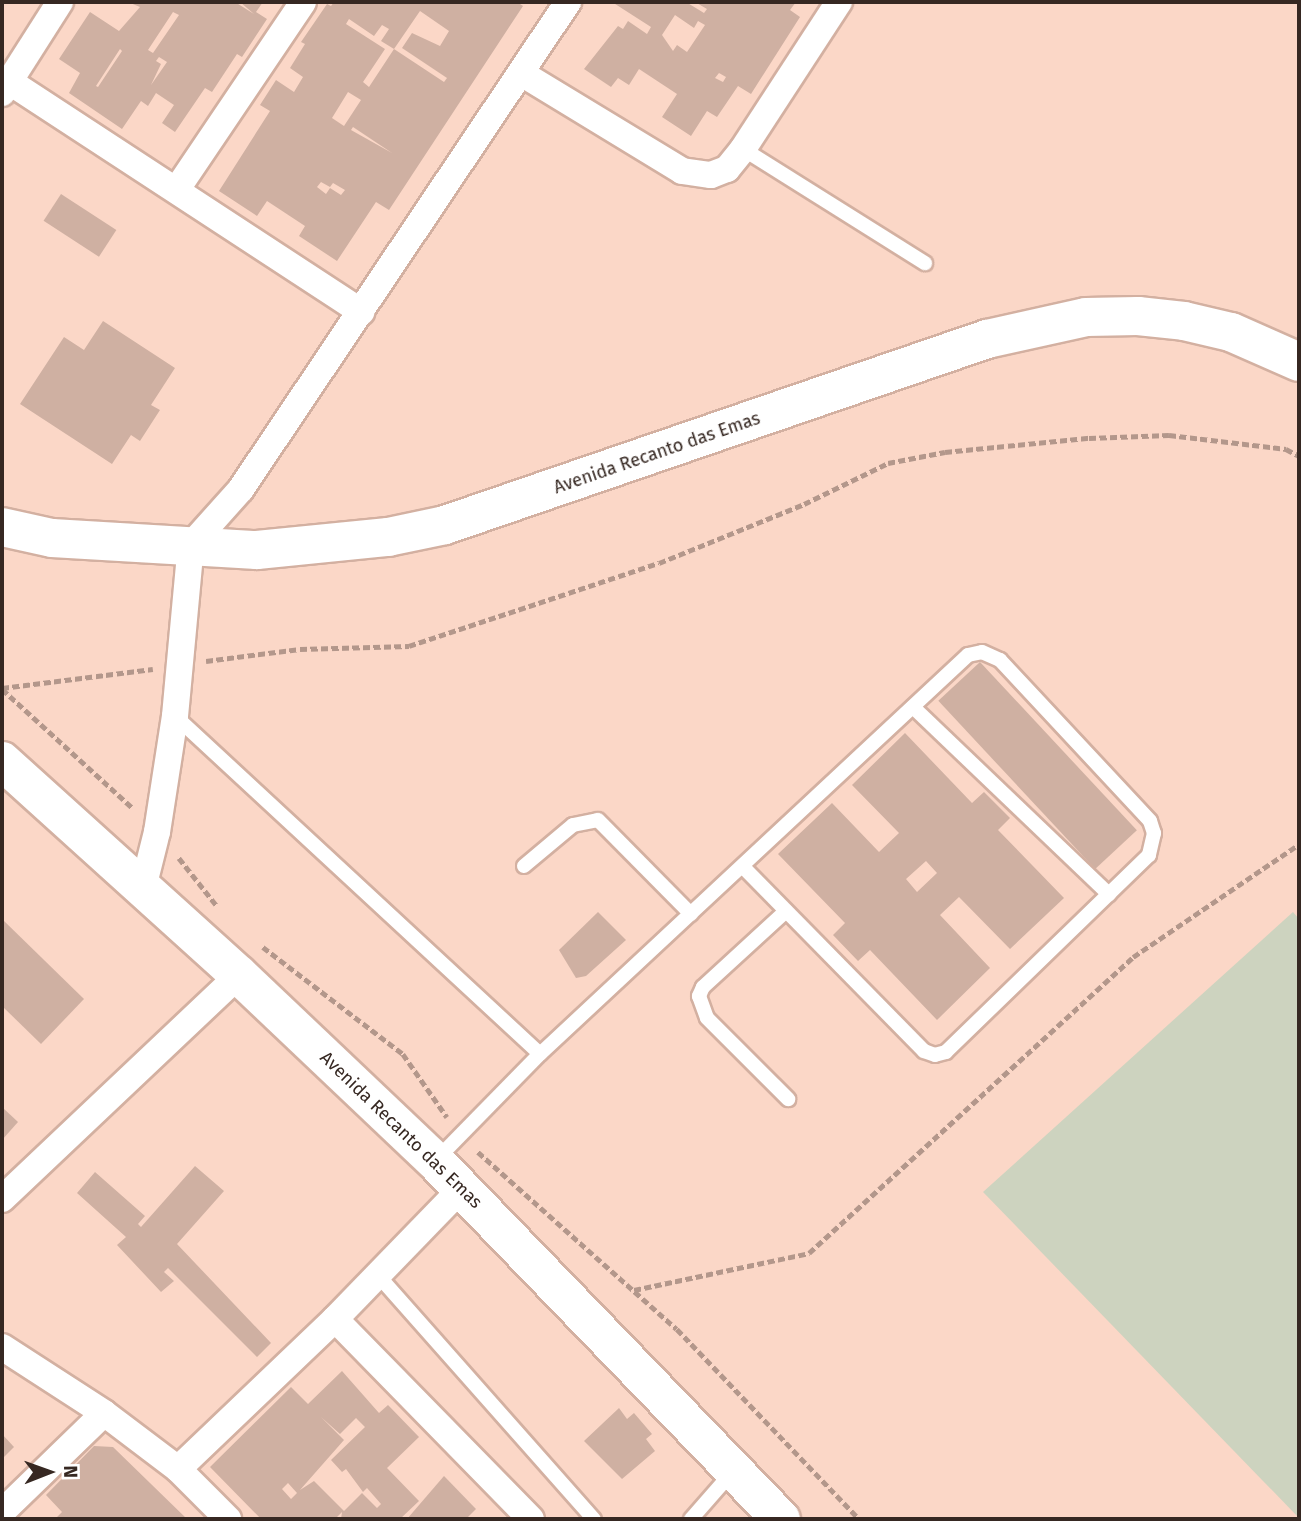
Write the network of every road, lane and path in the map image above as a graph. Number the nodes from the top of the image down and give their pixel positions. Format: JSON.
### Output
{"nodes":[{"id":1,"x":60,"y":2,"type":"edge"},
{"id":2,"x":303,"y":2,"type":"edge"},
{"id":3,"x":568,"y":2,"type":"edge"},
{"id":4,"x":839,"y":2,"type":"edge"},
{"id":5,"x":522,"y":73,"type":"junction"},
{"id":6,"x":6,"y":87,"type":"edge"},
{"id":7,"x":743,"y":149,"type":"junction"},
{"id":8,"x":177,"y":189,"type":"junction"},
{"id":9,"x":925,"y":263,"type":"dead end"},
{"id":10,"x":361,"y":312,"type":"junction"},
{"id":11,"x":1299,"y":362,"type":"edge"},
{"id":12,"x":1299,"y":456,"type":"edge"},
{"id":13,"x":241,"y":489,"type":"junction"},
{"id":14,"x":2,"y":527,"type":"edge"},
{"id":15,"x":191,"y":545,"type":"junction"},
{"id":16,"x":257,"y":550,"type":"junction"},
{"id":17,"x":178,"y":661,"type":"junction"},
{"id":18,"x":2,"y":688,"type":"edge"},
{"id":19,"x":912,"y":707,"type":"junction"},
{"id":20,"x":175,"y":716,"type":"junction"},
{"id":21,"x":2,"y":761,"type":"edge"},
{"id":22,"x":157,"y":832,"type":"junction"},
{"id":23,"x":1299,"y":844,"type":"edge"},
{"id":24,"x":524,"y":866,"type":"dead end"},
{"id":25,"x":743,"y":867,"type":"junction"},
{"id":26,"x":143,"y":888,"type":"junction"},
{"id":27,"x":1109,"y":894,"type":"junction"},
{"id":28,"x":786,"y":911,"type":"junction"},
{"id":29,"x":223,"y":912,"type":"dead end"},
{"id":30,"x":691,"y":914,"type":"junction"},
{"id":31,"x":253,"y":939,"type":"dead end"},
{"id":32,"x":239,"y":975,"type":"junction"},
{"id":33,"x":540,"y":1054,"type":"junction"},
{"id":34,"x":788,"y":1099,"type":"dead end"},
{"id":35,"x":448,"y":1149,"type":"junction"},
{"id":36,"x":462,"y":1188,"type":"junction"},
{"id":37,"x":2,"y":1199,"type":"edge"},
{"id":38,"x":376,"y":1273,"type":"junction"},
{"id":39,"x":633,"y":1290,"type":"junction"},
{"id":40,"x":335,"y":1319,"type":"junction"},
{"id":41,"x":2,"y":1347,"type":"edge"},
{"id":42,"x":104,"y":1413,"type":"junction"},
{"id":43,"x":178,"y":1469,"type":"junction"},
{"id":44,"x":734,"y":1470,"type":"junction"},
{"id":45,"x":2,"y":1512,"type":"edge"},
{"id":46,"x":228,"y":1519,"type":"edge"},
{"id":47,"x":531,"y":1519,"type":"edge"},
{"id":48,"x":594,"y":1519,"type":"edge"},
{"id":49,"x":691,"y":1519,"type":"edge"},
{"id":50,"x":780,"y":1519,"type":"edge"},
{"id":51,"x":859,"y":1519,"type":"edge"}],
"edges":[{"from":1,"to":6,"type":"street"},
{"from":2,"to":8,"type":"street"},
{"from":3,"to":5,"type":"street"},
{"from":4,"to":7,"type":"street"},
{"from":5,"to":7,"type":"street"},
{"from":5,"to":10,"type":"street"},
{"from":6,"to":8,"type":"street"},
{"from":7,"to":9,"type":"lane"},
{"from":8,"to":10,"type":"street"},
{"from":10,"to":13,"type":"street"},
{"from":11,"to":16,"type":"main road","name":"Avenida Recanto das Emas"},
{"from":12,"to":17,"type":"path"},
{"from":13,"to":15,"type":"street"},
{"from":13,"to":16,"type":"street"},
{"from":14,"to":15,"type":"main road","name":"Avenida Recanto das Emas"},
{"from":15,"to":16,"type":"main road","name":"Avenida Recanto das Emas"},
{"from":15,"to":17,"type":"street"},
{"from":17,"to":18,"type":"path"},
{"from":17,"to":20,"type":"street"},
{"from":18,"to":22,"type":"path"},
{"from":19,"to":25,"type":"lane"},
{"from":19,"to":27,"type":"lane"},
{"from":19,"to":27,"type":"lane"},
{"from":20,"to":22,"type":"street"},
{"from":20,"to":33,"type":"lane"},
{"from":21,"to":26,"type":"main road","name":"Avenida Recanto das Emas"},
{"from":22,"to":26,"type":"street"},
{"from":22,"to":29,"type":"path"},
{"from":23,"to":39,"type":"path"},
{"from":24,"to":30,"type":"lane"},
{"from":25,"to":28,"type":"lane"},
{"from":25,"to":30,"type":"lane"},
{"from":26,"to":32,"type":"main road","name":"Avenida Recanto das Emas"},
{"from":27,"to":28,"type":"lane"},
{"from":28,"to":34,"type":"lane"},
{"from":30,"to":33,"type":"lane"},
{"from":31,"to":35,"type":"path"},
{"from":32,"to":35,"type":"main road","name":"Avenida Recanto das Emas"},
{"from":32,"to":37,"type":"street"},
{"from":33,"to":35,"type":"lane"},
{"from":35,"to":36,"type":"main road","name":"Avenida Recanto das Emas"},
{"from":35,"to":39,"type":"path"},
{"from":36,"to":38,"type":"street"},
{"from":36,"to":44,"type":"main road","name":"Avenida Recanto das Emas"},
{"from":38,"to":40,"type":"street"},
{"from":38,"to":48,"type":"lane"},
{"from":39,"to":51,"type":"path"},
{"from":40,"to":43,"type":"street"},
{"from":40,"to":47,"type":"street"},
{"from":41,"to":42,"type":"street"},
{"from":42,"to":43,"type":"street"},
{"from":42,"to":45,"type":"street"},
{"from":43,"to":46,"type":"street"},
{"from":44,"to":49,"type":"lane"},
{"from":44,"to":50,"type":"main road","name":"Avenida Recanto das Emas"}]}
